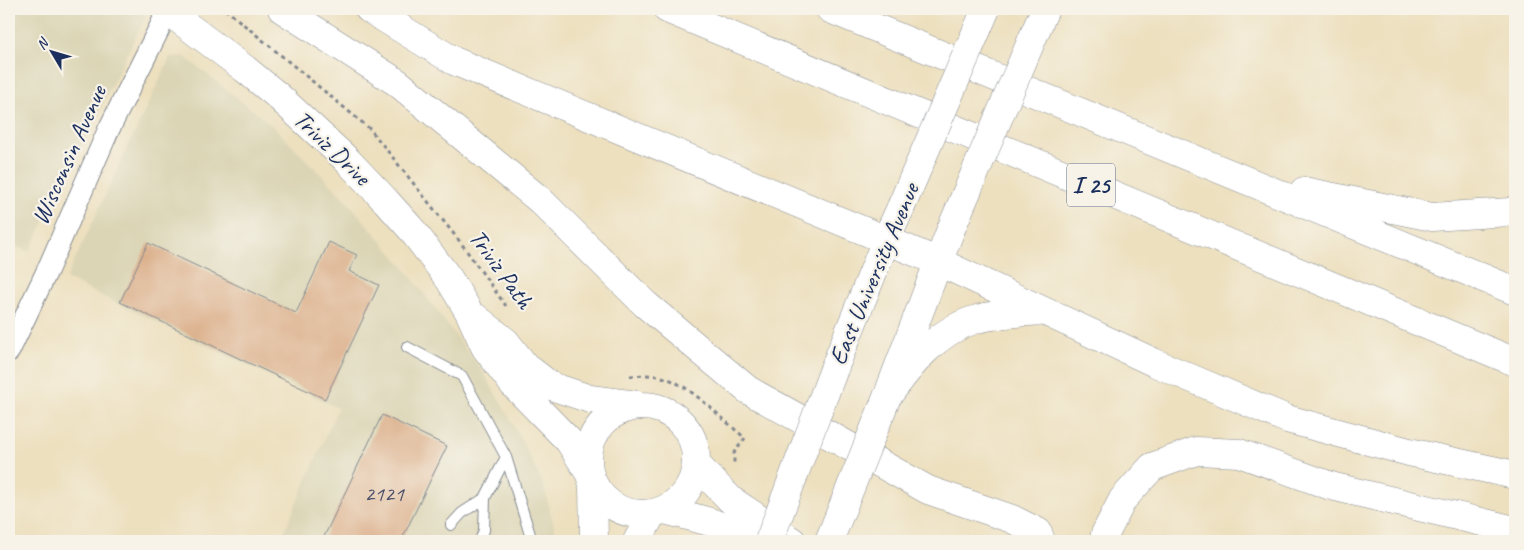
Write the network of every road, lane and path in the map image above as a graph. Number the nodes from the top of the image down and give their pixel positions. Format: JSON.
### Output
{"nodes":[{"id":1,"x":226,"y":9,"type":"edge"},
{"id":2,"x":282,"y":9,"type":"edge"},
{"id":3,"x":368,"y":9,"type":"edge"},
{"id":4,"x":667,"y":9,"type":"edge"},
{"id":5,"x":830,"y":9,"type":"edge"},
{"id":6,"x":986,"y":9,"type":"edge"},
{"id":7,"x":1045,"y":9,"type":"edge"},
{"id":8,"x":167,"y":10,"type":"edge"},
{"id":9,"x":1241,"y":178,"type":"junction"},
{"id":10,"x":1515,"y":210,"type":"edge"},
{"id":11,"x":886,"y":240,"type":"junction"},
{"id":12,"x":939,"y":262,"type":"junction"},
{"id":13,"x":1515,"y":291,"type":"edge"},
{"id":14,"x":509,"y":310,"type":"dead end"},
{"id":15,"x":1043,"y":311,"type":"junction"},
{"id":16,"x":469,"y":312,"type":"junction"},
{"id":17,"x":406,"y":348,"type":"dead end"},
{"id":18,"x":9,"y":351,"type":"edge"},
{"id":19,"x":1515,"y":362,"type":"edge"},
{"id":20,"x":622,"y":376,"type":"dead end"},
{"id":21,"x":886,"y":397,"type":"junction"},
{"id":22,"x":646,"y":406,"type":"junction"},
{"id":23,"x":506,"y":457,"type":"junction"},
{"id":24,"x":696,"y":464,"type":"junction"},
{"id":25,"x":738,"y":472,"type":"dead end"},
{"id":26,"x":1515,"y":475,"type":"edge"},
{"id":27,"x":591,"y":478,"type":"junction"},
{"id":28,"x":485,"y":498,"type":"junction"},
{"id":29,"x":659,"y":512,"type":"junction"},
{"id":30,"x":451,"y":525,"type":"dead end"},
{"id":31,"x":1515,"y":530,"type":"edge"},
{"id":32,"x":480,"y":541,"type":"edge"},
{"id":33,"x":532,"y":541,"type":"edge"},
{"id":34,"x":594,"y":541,"type":"edge"},
{"id":35,"x":637,"y":541,"type":"edge"},
{"id":36,"x":750,"y":541,"type":"edge"},
{"id":37,"x":769,"y":541,"type":"edge"},
{"id":38,"x":792,"y":541,"type":"edge"},
{"id":39,"x":829,"y":541,"type":"edge"},
{"id":40,"x":1041,"y":541,"type":"edge"},
{"id":41,"x":1104,"y":541,"type":"edge"}],
"edges":[{"from":1,"to":14,"type":"path","name":"Triviz Path"},
{"from":2,"to":40,"type":"main road"},
{"from":3,"to":11,"type":"main road"},
{"from":4,"to":19,"type":"main road","number":"I 25"},
{"from":5,"to":9,"type":"main road","number":"I 25"},
{"from":6,"to":11,"type":"main road","name":"East University Avenue","bridge":true},
{"from":7,"to":12,"type":"main road","bridge":true},
{"from":8,"to":16,"type":"main road","name":"Triviz Drive"},
{"from":8,"to":18,"type":"street","name":"Wisconsin Avenue"},
{"from":9,"to":10,"type":"main road"},
{"from":9,"to":13,"type":"main road","number":"I 25"},
{"from":11,"to":12,"type":"main road"},
{"from":11,"to":37,"type":"main road","name":"East University Avenue","bridge":true},
{"from":12,"to":15,"type":"main road"},
{"from":12,"to":21,"type":"main road"},
{"from":15,"to":21,"type":"main road"},
{"from":15,"to":26,"type":"main road"},
{"from":16,"to":22,"type":"main road","name":"Triviz Drive"},
{"from":16,"to":27,"type":"main road","name":"Triviz Drive"},
{"from":17,"to":23,"type":"lane"},
{"from":20,"to":25,"type":"path"},
{"from":21,"to":39,"type":"main road","bridge":true},
{"from":22,"to":24,"type":"main road"},
{"from":22,"to":27,"type":"main road"},
{"from":23,"to":28,"type":"lane"},
{"from":23,"to":33,"type":"lane"},
{"from":24,"to":29,"type":"main road"},
{"from":24,"to":38,"type":"main road"},
{"from":27,"to":29,"type":"main road"},
{"from":27,"to":34,"type":"main road"},
{"from":28,"to":30,"type":"lane"},
{"from":28,"to":32,"type":"lane"},
{"from":29,"to":35,"type":"main road"},
{"from":29,"to":36,"type":"main road"},
{"from":31,"to":41,"type":"main road"}]}
